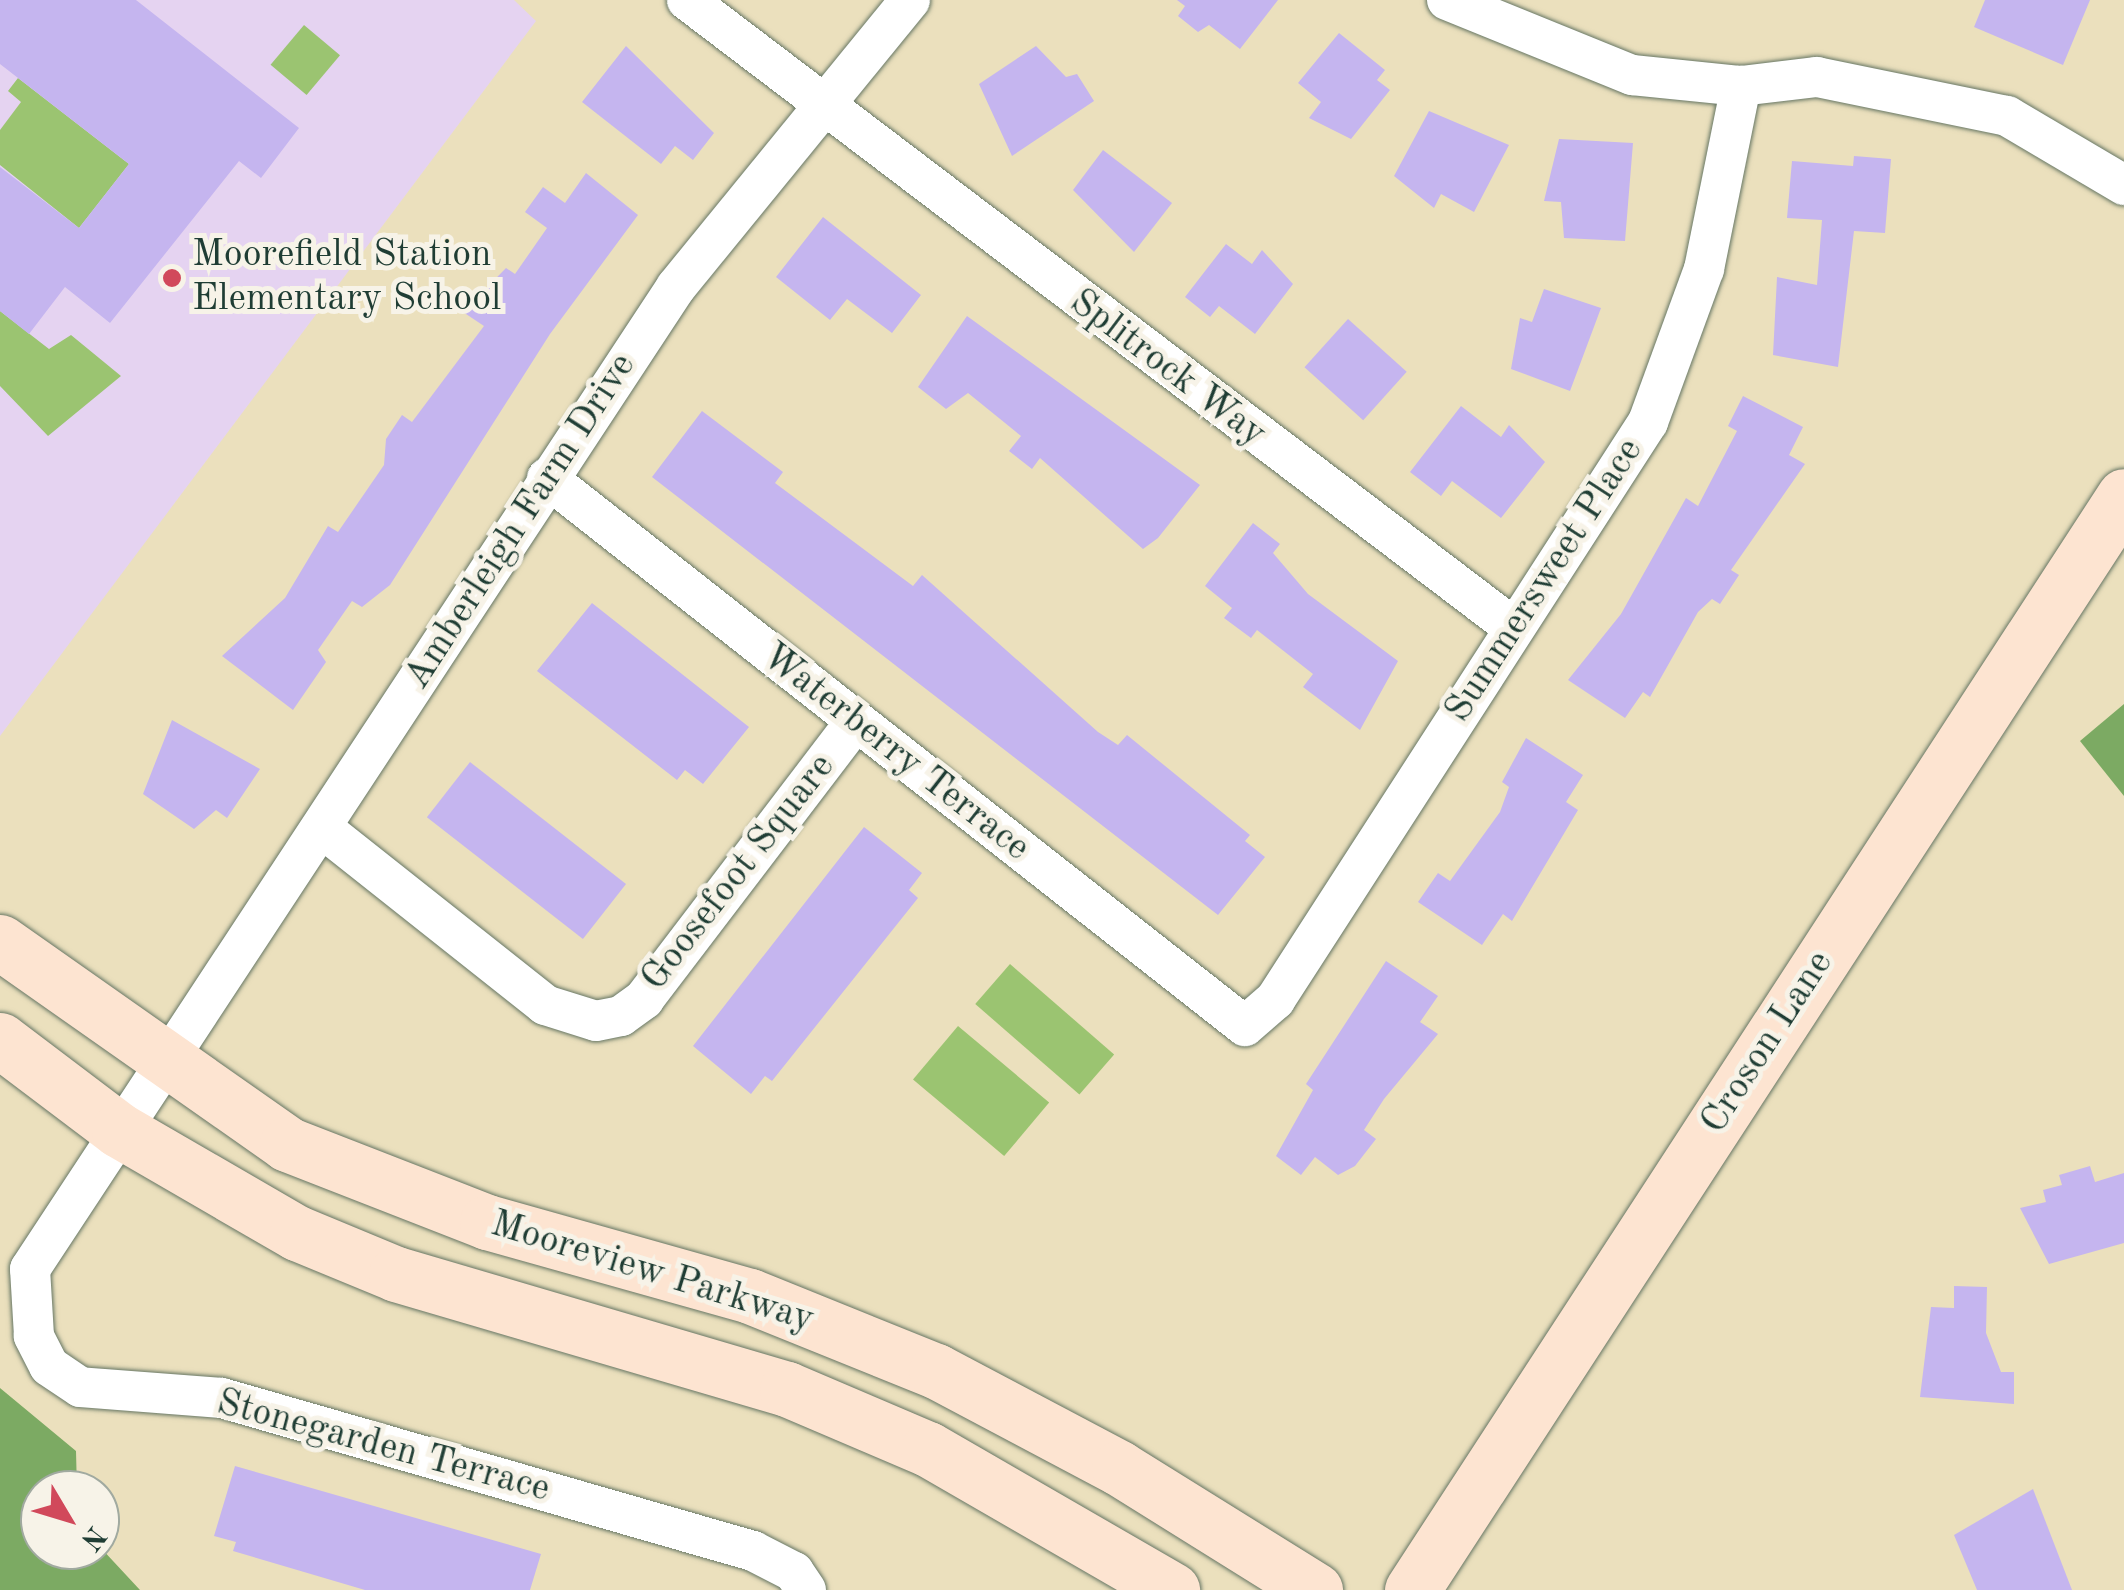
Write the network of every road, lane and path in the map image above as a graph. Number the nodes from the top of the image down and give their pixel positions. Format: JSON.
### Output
{"nodes":[{"id":1,"x":687,"y":0,"type":"edge"},
{"id":2,"x":910,"y":0,"type":"edge"},
{"id":3,"x":1447,"y":0,"type":"edge"},
{"id":4,"x":1741,"y":86,"type":"junction"},
{"id":5,"x":821,"y":110,"type":"junction"},
{"id":6,"x":2124,"y":185,"type":"edge"},
{"id":7,"x":547,"y":478,"type":"junction"},
{"id":8,"x":2124,"y":496,"type":"edge"},
{"id":9,"x":1514,"y":628,"type":"junction"},
{"id":10,"x":854,"y":722,"type":"junction"},
{"id":11,"x":322,"y":828,"type":"junction"},
{"id":12,"x":0,"y":942,"type":"edge"},
{"id":13,"x":1245,"y":1026,"type":"joint"},
{"id":14,"x":0,"y":1040,"type":"edge"},
{"id":15,"x":161,"y":1064,"type":"junction"},
{"id":16,"x":119,"y":1130,"type":"junction"},
{"id":17,"x":806,"y":1590,"type":"edge"},
{"id":18,"x":1172,"y":1590,"type":"edge"},
{"id":19,"x":1315,"y":1590,"type":"edge"},
{"id":20,"x":1412,"y":1590,"type":"edge"}],
"edges":[{"from":1,"to":5,"type":"street","name":"Splitrock Way"},
{"from":2,"to":5,"type":"street","name":"Amberleigh Farm Drive"},
{"from":3,"to":4,"type":"street"},
{"from":4,"to":6,"type":"street"},
{"from":4,"to":9,"type":"street","name":"Summersweet Place"},
{"from":5,"to":7,"type":"street","name":"Amberleigh Farm Drive"},
{"from":5,"to":9,"type":"street","name":"Splitrock Way"},
{"from":7,"to":10,"type":"street","name":"Waterberry Terrace"},
{"from":7,"to":11,"type":"street","name":"Amberleigh Farm Drive"},
{"from":8,"to":20,"type":"main road","name":"Croson Lane"},
{"from":9,"to":13,"type":"street","name":"Summersweet Place"},
{"from":10,"to":11,"type":"street","name":"Goosefoot Square"},
{"from":10,"to":13,"type":"street","name":"Waterberry Terrace"},
{"from":11,"to":15,"type":"street","name":"Amberleigh Farm Drive"},
{"from":12,"to":15,"type":"main road","name":"Mooreview Parkway"},
{"from":14,"to":16,"type":"main road","name":"Mooreview Parkway"},
{"from":15,"to":16,"type":"street","name":"Stonegarden Terrace"},
{"from":15,"to":19,"type":"main road","name":"Mooreview Parkway"},
{"from":16,"to":17,"type":"street","name":"Stonegarden Terrace"},
{"from":16,"to":18,"type":"main road","name":"Mooreview Parkway"}]}
